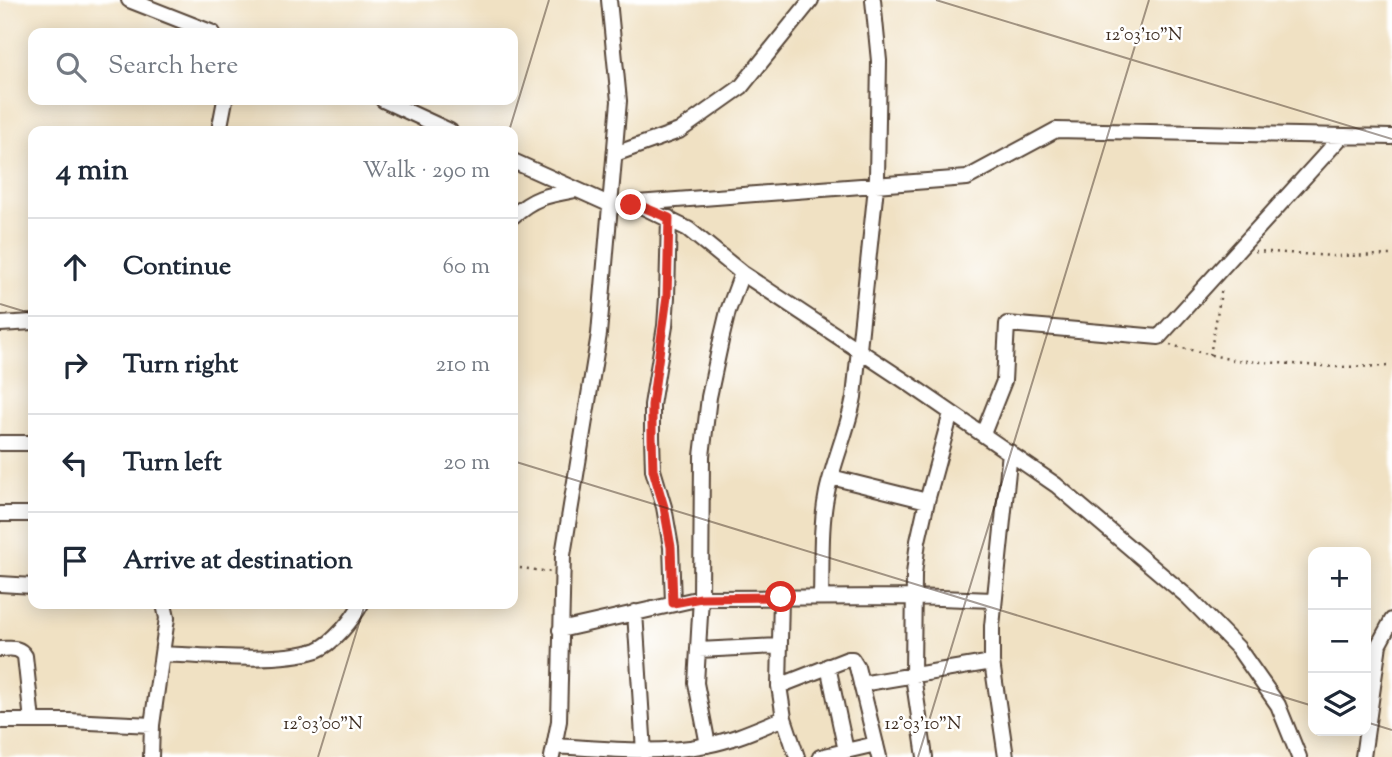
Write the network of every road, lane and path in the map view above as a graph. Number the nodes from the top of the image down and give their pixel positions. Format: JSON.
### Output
{"nodes":[{"id":1,"x":128,"y":0,"type":"edge"},
{"id":2,"x":609,"y":0,"type":"edge"},
{"id":3,"x":811,"y":0,"type":"edge"},
{"id":4,"x":873,"y":0,"type":"edge"},
{"id":5,"x":200,"y":28,"type":"edge"},
{"id":6,"x":224,"y":105,"type":"edge"},
{"id":7,"x":394,"y":105,"type":"edge"},
{"id":8,"x":220,"y":126,"type":"edge"},
{"id":9,"x":439,"y":126,"type":"edge"},
{"id":10,"x":1342,"y":136,"type":"junction"},
{"id":11,"x":1392,"y":137,"type":"edge"},
{"id":12,"x":615,"y":154,"type":"junction"},
{"id":13,"x":518,"y":163,"type":"edge"},
{"id":14,"x":876,"y":184,"type":"junction"},
{"id":15,"x":575,"y":190,"type":"junction"},
{"id":16,"x":611,"y":205,"type":"junction"},
{"id":17,"x":518,"y":211,"type":"edge"},
{"id":18,"x":669,"y":218,"type":"junction"},
{"id":19,"x":1238,"y":250,"type":"junction"},
{"id":20,"x":1392,"y":256,"type":"edge"},
{"id":21,"x":1226,"y":263,"type":"junction"},
{"id":22,"x":742,"y":272,"type":"junction"},
{"id":23,"x":28,"y":321,"type":"edge"},
{"id":24,"x":0,"y":324,"type":"edge"},
{"id":25,"x":1159,"y":337,"type":"junction"},
{"id":26,"x":860,"y":350,"type":"junction"},
{"id":27,"x":1210,"y":355,"type":"junction"},
{"id":28,"x":1392,"y":366,"type":"edge"},
{"id":29,"x":951,"y":413,"type":"junction"},
{"id":30,"x":0,"y":432,"type":"edge"},
{"id":31,"x":983,"y":434,"type":"junction"},
{"id":32,"x":0,"y":443,"type":"edge"},
{"id":33,"x":28,"y":443,"type":"edge"},
{"id":34,"x":1010,"y":452,"type":"junction"},
{"id":35,"x":831,"y":477,"type":"junction"},
{"id":36,"x":927,"y":501,"type":"junction"},
{"id":37,"x":0,"y":514,"type":"edge"},
{"id":38,"x":28,"y":514,"type":"edge"},
{"id":39,"x":518,"y":568,"type":"edge"},
{"id":40,"x":561,"y":574,"type":"junction"},
{"id":41,"x":0,"y":584,"type":"edge"},
{"id":42,"x":28,"y":586,"type":"edge"},
{"id":43,"x":781,"y":597,"type":"junction"},
{"id":44,"x":821,"y":597,"type":"junction"},
{"id":45,"x":913,"y":597,"type":"junction"},
{"id":46,"x":701,"y":598,"type":"junction"},
{"id":47,"x":993,"y":600,"type":"junction"},
{"id":48,"x":673,"y":603,"type":"junction"},
{"id":49,"x":165,"y":609,"type":"edge"},
{"id":50,"x":358,"y":609,"type":"edge"},
{"id":51,"x":635,"y":612,"type":"junction"},
{"id":52,"x":1392,"y":620,"type":"edge"},
{"id":53,"x":560,"y":630,"type":"junction"},
{"id":54,"x":779,"y":646,"type":"junction"},
{"id":55,"x":0,"y":649,"type":"edge"},
{"id":56,"x":699,"y":650,"type":"junction"},
{"id":57,"x":162,"y":654,"type":"junction"},
{"id":58,"x":992,"y":662,"type":"junction"},
{"id":59,"x":828,"y":666,"type":"junction"},
{"id":60,"x":912,"y":676,"type":"junction"},
{"id":61,"x":861,"y":684,"type":"junction"},
{"id":62,"x":779,"y":686,"type":"junction"},
{"id":63,"x":784,"y":718,"type":"junction"},
{"id":64,"x":0,"y":721,"type":"edge"},
{"id":65,"x":32,"y":721,"type":"junction"},
{"id":66,"x":152,"y":725,"type":"junction"},
{"id":67,"x":708,"y":745,"type":"junction"},
{"id":68,"x":878,"y":750,"type":"edge"},
{"id":69,"x":554,"y":751,"type":"edge"},
{"id":70,"x":846,"y":751,"type":"junction"},
{"id":71,"x":643,"y":752,"type":"junction"},
{"id":72,"x":151,"y":757,"type":"edge"},
{"id":73,"x":797,"y":757,"type":"edge"},
{"id":74,"x":820,"y":757,"type":"edge"},
{"id":75,"x":925,"y":757,"type":"edge"},
{"id":76,"x":1006,"y":757,"type":"edge"},
{"id":77,"x":1299,"y":757,"type":"edge"},
{"id":78,"x":1363,"y":757,"type":"edge"}],
"edges":[{"from":1,"to":5,"type":"street"},
{"from":2,"to":12,"type":"street"},
{"from":3,"to":12,"type":"street"},
{"from":4,"to":14,"type":"street"},
{"from":6,"to":8,"type":"street"},
{"from":7,"to":9,"type":"street"},
{"from":10,"to":11,"type":"street"},
{"from":10,"to":14,"type":"street"},
{"from":10,"to":19,"type":"street"},
{"from":12,"to":16,"type":"street"},
{"from":13,"to":15,"type":"street"},
{"from":14,"to":16,"type":"street"},
{"from":14,"to":26,"type":"street"},
{"from":15,"to":16,"type":"street"},
{"from":15,"to":17,"type":"street"},
{"from":16,"to":18,"type":"street"},
{"from":16,"to":40,"type":"street"},
{"from":18,"to":22,"type":"street"},
{"from":18,"to":48,"type":"street"},
{"from":19,"to":20,"type":"path"},
{"from":19,"to":21,"type":"street"},
{"from":21,"to":25,"type":"street"},
{"from":21,"to":27,"type":"path"},
{"from":22,"to":26,"type":"street"},
{"from":22,"to":46,"type":"street"},
{"from":23,"to":24,"type":"street"},
{"from":25,"to":27,"type":"path"},
{"from":25,"to":31,"type":"street"},
{"from":26,"to":29,"type":"street"},
{"from":26,"to":35,"type":"street"},
{"from":27,"to":28,"type":"path"},
{"from":29,"to":31,"type":"street"},
{"from":29,"to":36,"type":"street"},
{"from":30,"to":32,"type":"street"},
{"from":31,"to":34,"type":"street"},
{"from":32,"to":33,"type":"street"},
{"from":34,"to":47,"type":"street"},
{"from":34,"to":77,"type":"street"},
{"from":35,"to":36,"type":"street"},
{"from":35,"to":44,"type":"street"},
{"from":36,"to":45,"type":"street"},
{"from":37,"to":38,"type":"street"},
{"from":39,"to":40,"type":"path"},
{"from":40,"to":53,"type":"street"},
{"from":41,"to":42,"type":"street"},
{"from":43,"to":44,"type":"street"},
{"from":43,"to":46,"type":"street"},
{"from":43,"to":54,"type":"street"},
{"from":44,"to":45,"type":"street"},
{"from":45,"to":47,"type":"street"},
{"from":45,"to":60,"type":"street"},
{"from":46,"to":48,"type":"street"},
{"from":46,"to":56,"type":"street"},
{"from":47,"to":58,"type":"street"},
{"from":48,"to":51,"type":"street"},
{"from":49,"to":57,"type":"street"},
{"from":50,"to":57,"type":"street"},
{"from":51,"to":53,"type":"street"},
{"from":51,"to":71,"type":"street"},
{"from":52,"to":78,"type":"street"},
{"from":53,"to":69,"type":"street"},
{"from":54,"to":56,"type":"street"},
{"from":54,"to":62,"type":"street"},
{"from":55,"to":65,"type":"street"},
{"from":56,"to":67,"type":"street"},
{"from":57,"to":66,"type":"street"},
{"from":58,"to":60,"type":"street"},
{"from":58,"to":76,"type":"street"},
{"from":59,"to":61,"type":"street"},
{"from":59,"to":62,"type":"street"},
{"from":59,"to":70,"type":"street"},
{"from":60,"to":61,"type":"street"},
{"from":60,"to":75,"type":"street"},
{"from":61,"to":68,"type":"street"},
{"from":62,"to":63,"type":"street"},
{"from":63,"to":67,"type":"street"},
{"from":63,"to":73,"type":"street"},
{"from":64,"to":65,"type":"street"},
{"from":65,"to":66,"type":"street"},
{"from":66,"to":72,"type":"street"},
{"from":67,"to":71,"type":"street"},
{"from":68,"to":70,"type":"street"},
{"from":69,"to":71,"type":"street"},
{"from":70,"to":74,"type":"street"}]}
